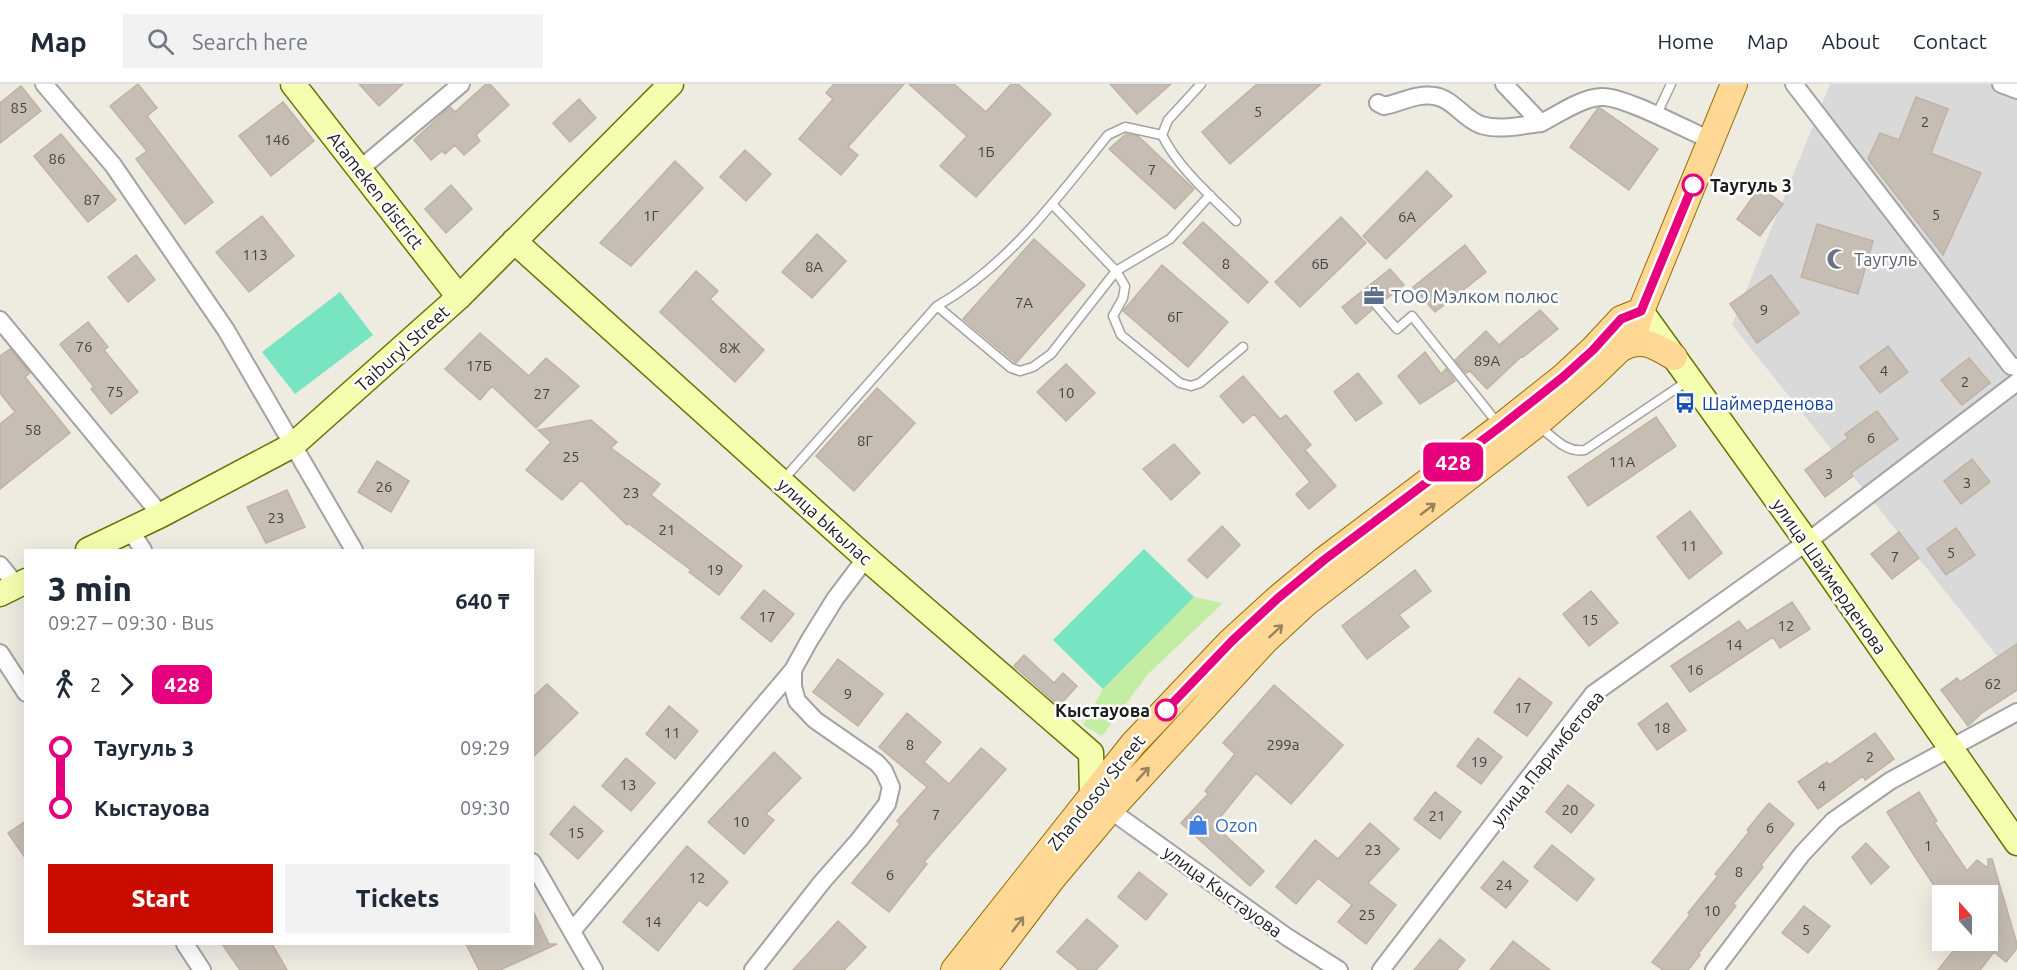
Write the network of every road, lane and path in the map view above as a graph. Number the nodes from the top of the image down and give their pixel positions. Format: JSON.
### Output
{"nodes":[{"id":1,"x":44,"y":84,"type":"edge"},
{"id":2,"x":293,"y":84,"type":"edge"},
{"id":3,"x":461,"y":84,"type":"edge"},
{"id":4,"x":671,"y":84,"type":"edge"},
{"id":5,"x":1201,"y":84,"type":"edge"},
{"id":6,"x":1504,"y":84,"type":"edge"},
{"id":7,"x":1671,"y":84,"type":"edge"},
{"id":8,"x":1734,"y":84,"type":"edge"},
{"id":9,"x":1794,"y":84,"type":"edge"},
{"id":10,"x":2001,"y":84,"type":"edge"},
{"id":11,"x":1604,"y":90,"type":"edge"},
{"id":12,"x":2017,"y":90,"type":"edge"},
{"id":13,"x":1378,"y":103,"type":"dead end"},
{"id":14,"x":1656,"y":116,"type":"junction"},
{"id":15,"x":1541,"y":123,"type":"junction"},
{"id":16,"x":1162,"y":135,"type":"junction"},
{"id":17,"x":1710,"y":141,"type":"junction"},
{"id":18,"x":360,"y":170,"type":"junction"},
{"id":19,"x":1210,"y":195,"type":"junction"},
{"id":20,"x":1052,"y":204,"type":"junction"},
{"id":21,"x":1236,"y":221,"type":"dead end"},
{"id":22,"x":514,"y":241,"type":"junction"},
{"id":23,"x":1116,"y":272,"type":"junction"},
{"id":24,"x":459,"y":297,"type":"junction"},
{"id":25,"x":937,"y":306,"type":"junction"},
{"id":26,"x":1377,"y":306,"type":"dead end"},
{"id":27,"x":1641,"y":311,"type":"junction"},
{"id":28,"x":0,"y":320,"type":"edge"},
{"id":29,"x":1243,"y":347,"type":"dead end"},
{"id":30,"x":1620,"y":349,"type":"junction"},
{"id":31,"x":1674,"y":357,"type":"junction"},
{"id":32,"x":2017,"y":367,"type":"edge"},
{"id":33,"x":1690,"y":379,"type":"junction"},
{"id":34,"x":2017,"y":382,"type":"edge"},
{"id":35,"x":1537,"y":424,"type":"junction"},
{"id":36,"x":1500,"y":427,"type":"junction"},
{"id":37,"x":293,"y":445,"type":"junction"},
{"id":38,"x":781,"y":482,"type":"junction"},
{"id":39,"x":161,"y":515,"type":"junction"},
{"id":40,"x":130,"y":530,"type":"junction"},
{"id":41,"x":1807,"y":542,"type":"junction"},
{"id":42,"x":90,"y":549,"type":"edge"},
{"id":43,"x":142,"y":549,"type":"edge"},
{"id":44,"x":353,"y":549,"type":"edge"},
{"id":45,"x":866,"y":558,"type":"junction"},
{"id":46,"x":0,"y":565,"type":"edge"},
{"id":47,"x":14,"y":587,"type":"edge"},
{"id":48,"x":0,"y":653,"type":"edge"},
{"id":49,"x":792,"y":670,"type":"junction"},
{"id":50,"x":24,"y":690,"type":"edge"},
{"id":51,"x":2017,"y":712,"type":"edge"},
{"id":52,"x":1952,"y":749,"type":"junction"},
{"id":53,"x":1101,"y":802,"type":"junction"},
{"id":54,"x":2017,"y":843,"type":"edge"},
{"id":55,"x":534,"y":865,"type":"edge"},
{"id":56,"x":572,"y":931,"type":"junction"},
{"id":57,"x":186,"y":945,"type":"edge"},
{"id":58,"x":202,"y":970,"type":"edge"},
{"id":59,"x":594,"y":970,"type":"edge"},
{"id":60,"x":753,"y":970,"type":"edge"},
{"id":61,"x":954,"y":970,"type":"edge"},
{"id":62,"x":983,"y":970,"type":"edge"},
{"id":63,"x":1339,"y":970,"type":"edge"},
{"id":64,"x":1381,"y":970,"type":"edge"},
{"id":65,"x":1714,"y":970,"type":"edge"}],
"edges":[{"from":1,"to":37,"type":"street"},
{"from":2,"to":18,"type":"street","name":"Atameken district"},
{"from":3,"to":18,"type":"street"},
{"from":4,"to":22,"type":"street","name":"Taiburyl Street"},
{"from":5,"to":16,"type":"lane"},
{"from":6,"to":15,"type":"street"},
{"from":7,"to":14,"type":"lane"},
{"from":8,"to":17,"type":"main road","name":"Zhandosov Street"},
{"from":9,"to":32,"type":"street"},
{"from":10,"to":12,"type":"street"},
{"from":11,"to":14,"type":"street"},
{"from":11,"to":15,"type":"street"},
{"from":13,"to":15,"type":"street"},
{"from":14,"to":17,"type":"street"},
{"from":16,"to":19,"type":"lane"},
{"from":16,"to":20,"type":"lane"},
{"from":17,"to":27,"type":"main road","name":"Zhandosov Street"},
{"from":18,"to":24,"type":"street","name":"Atameken district"},
{"from":19,"to":21,"type":"lane"},
{"from":19,"to":23,"type":"lane"},
{"from":20,"to":23,"type":"lane"},
{"from":20,"to":25,"type":"lane"},
{"from":22,"to":24,"type":"street","name":"Taiburyl Street"},
{"from":22,"to":38,"type":"street","name":"улица Ыкылас"},
{"from":23,"to":25,"type":"lane"},
{"from":23,"to":29,"type":"lane"},
{"from":24,"to":37,"type":"street","name":"Taiburyl Street"},
{"from":25,"to":38,"type":"lane"},
{"from":26,"to":36,"type":"lane"},
{"from":27,"to":30,"type":"main road","name":"Zhandosov Street"},
{"from":27,"to":31,"type":"street","name":"улица Шаймерденова"},
{"from":27,"to":36,"type":"main road","name":"Zhandosov Street"},
{"from":28,"to":39,"type":"street"},
{"from":30,"to":31,"type":"main road"},
{"from":30,"to":35,"type":"main road","name":"Zhandosov Street"},
{"from":31,"to":33,"type":"street","name":"улица Шаймерденова"},
{"from":33,"to":35,"type":"lane"},
{"from":33,"to":41,"type":"street","name":"улица Шаймерденова"},
{"from":34,"to":41,"type":"street","name":"улица Паримбетова"},
{"from":53,"to":35,"type":"main road","name":"Zhandosov Street","one_way":true},
{"from":36,"to":53,"type":"main road","name":"Zhandosov Street"},
{"from":37,"to":39,"type":"street","name":"Taiburyl Street"},
{"from":37,"to":44,"type":"street"},
{"from":38,"to":45,"type":"street","name":"улица Ыкылас"},
{"from":39,"to":40,"type":"street","name":"Taiburyl Street"},
{"from":40,"to":42,"type":"street","name":"Taiburyl Street"},
{"from":40,"to":43,"type":"street"},
{"from":41,"to":52,"type":"street","name":"улица Шаймерденова"},
{"from":41,"to":64,"type":"street","name":"улица Паримбетова"},
{"from":45,"to":49,"type":"street"},
{"from":45,"to":53,"type":"street","name":"улица Ыкылас"},
{"from":46,"to":47,"type":"street"},
{"from":48,"to":50,"type":"street"},
{"from":49,"to":56,"type":"street"},
{"from":49,"to":60,"type":"street"},
{"from":51,"to":52,"type":"street"},
{"from":52,"to":54,"type":"street","name":"улица Шаймерденова"},
{"from":52,"to":65,"type":"street"},
{"from":53,"to":61,"type":"main road","name":"Zhandosov Street"},
{"from":62,"to":53,"type":"main road","name":"Zhandosov Street","one_way":true},
{"from":53,"to":63,"type":"street","name":"улица Кыстауова"},
{"from":55,"to":56,"type":"street"},
{"from":56,"to":59,"type":"street"},
{"from":57,"to":58,"type":"street"}]}
